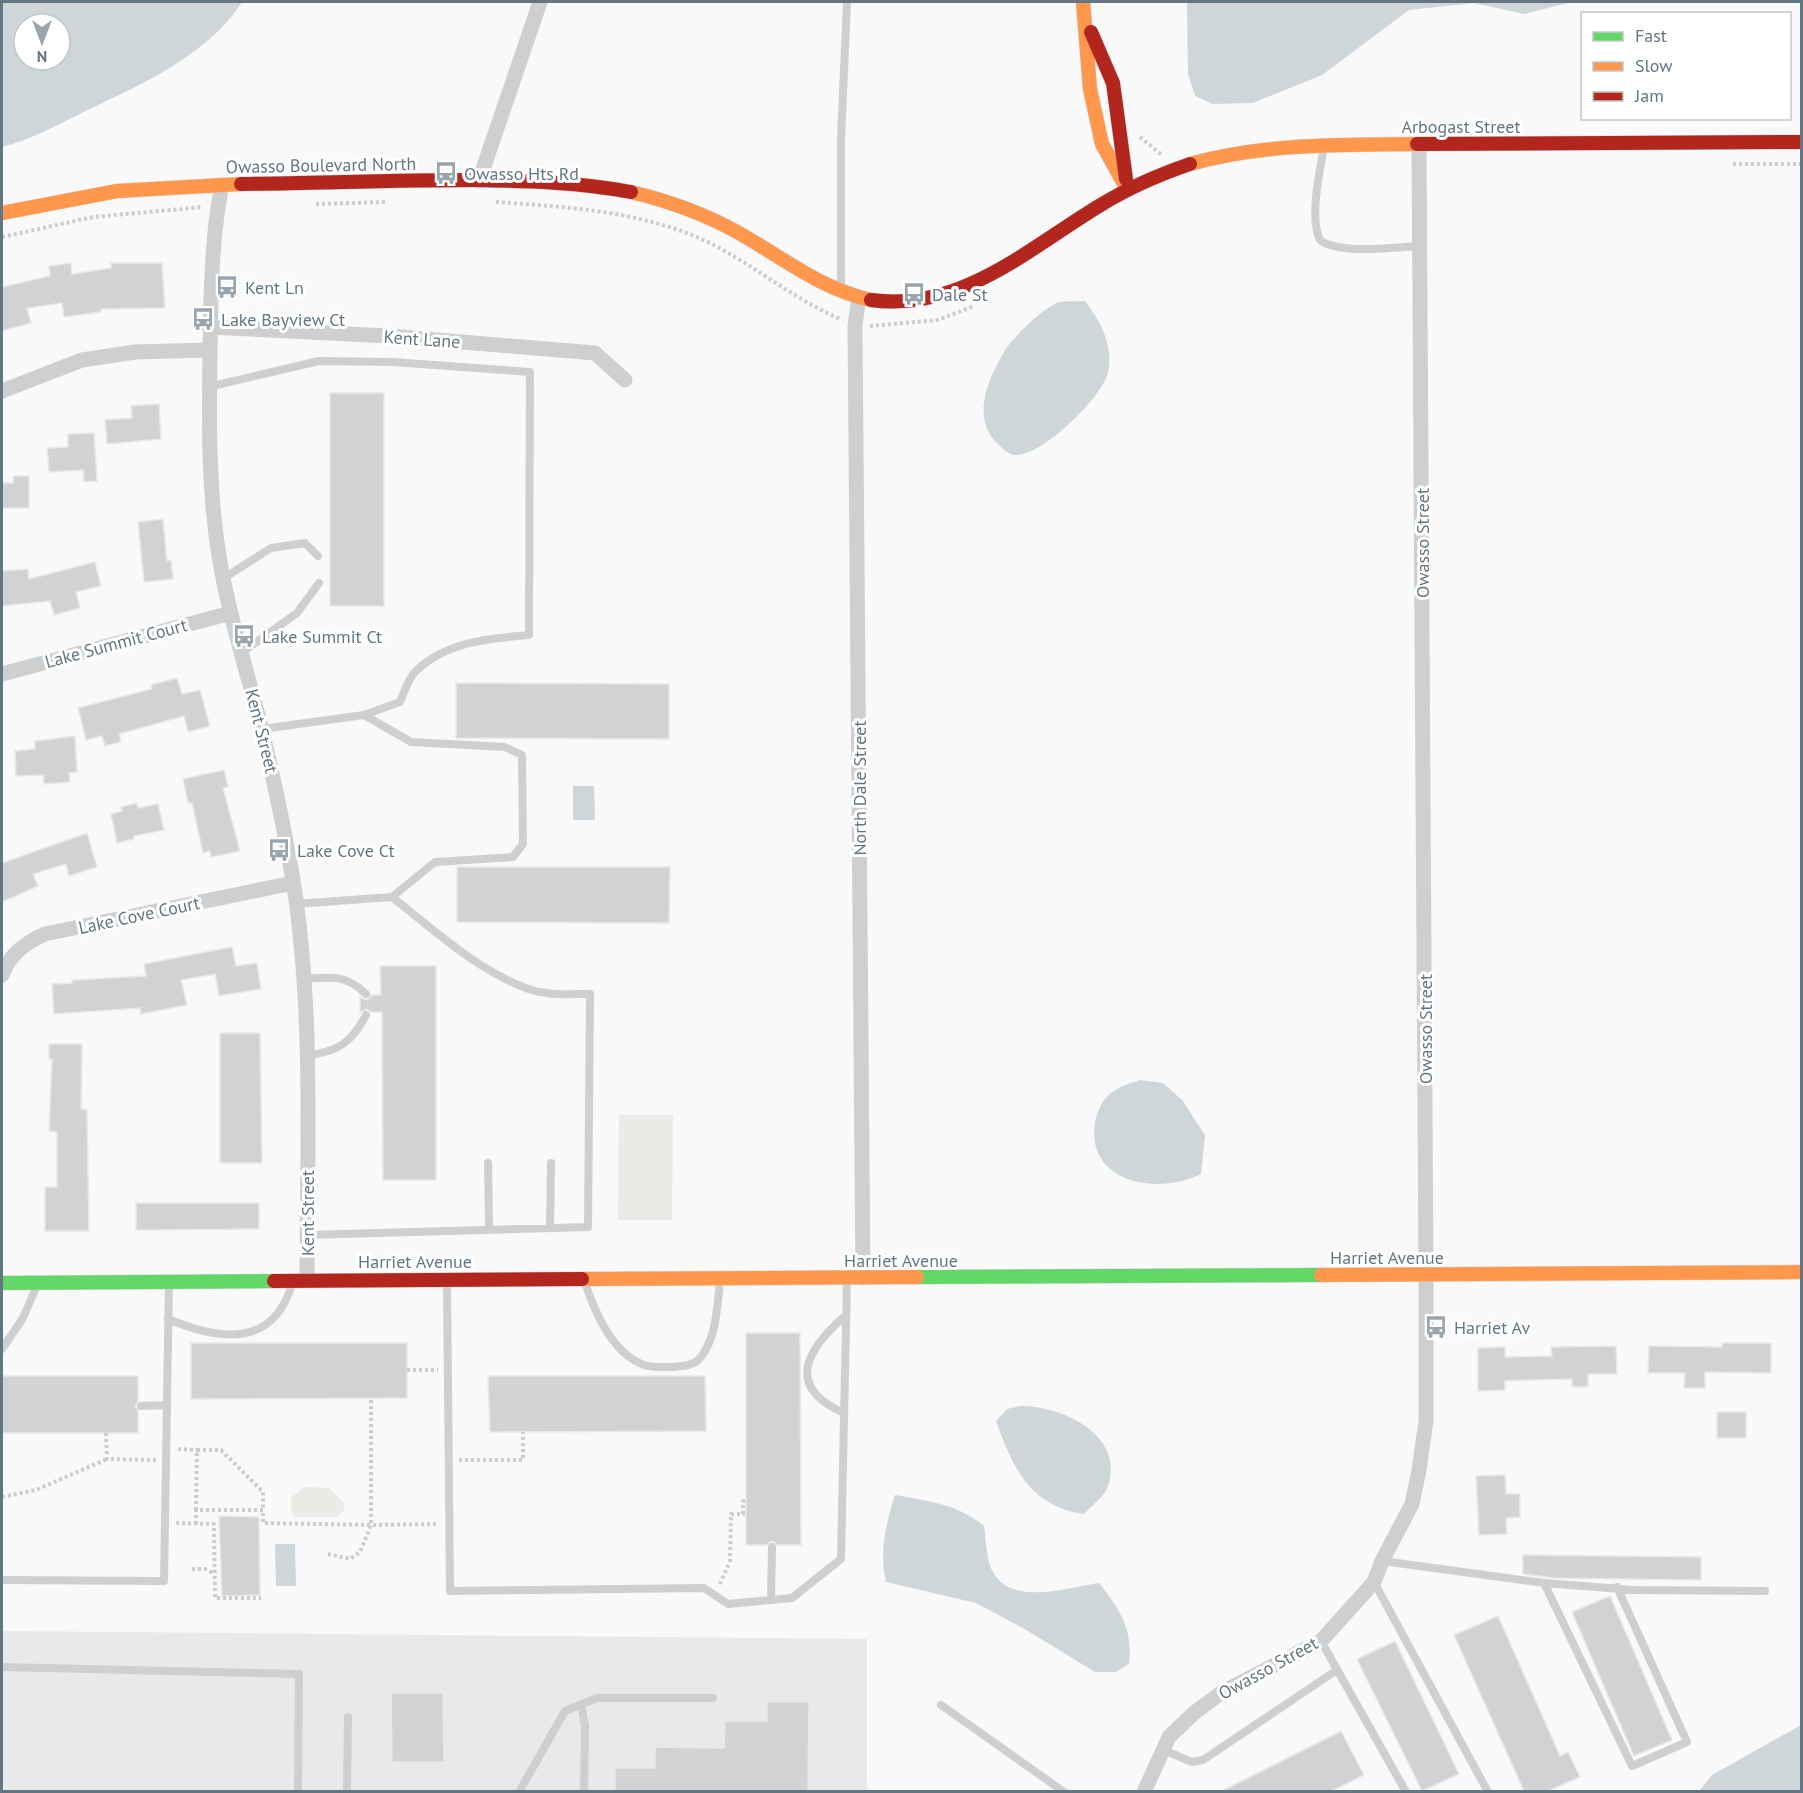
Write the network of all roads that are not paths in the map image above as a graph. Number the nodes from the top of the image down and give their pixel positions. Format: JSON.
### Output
{"nodes":[{"id":1,"x":540,"y":2,"type":"edge"},
{"id":2,"x":847,"y":2,"type":"edge"},
{"id":3,"x":1083,"y":7,"type":"edge"},
{"id":4,"x":1802,"y":142,"type":"edge"},
{"id":5,"x":1419,"y":144,"type":"junction"},
{"id":6,"x":1324,"y":145,"type":"junction"},
{"id":7,"x":479,"y":181,"type":"junction"},
{"id":8,"x":222,"y":185,"type":"junction"},
{"id":9,"x":1127,"y":189,"type":"junction"},
{"id":10,"x":2,"y":213,"type":"edge"},
{"id":11,"x":1420,"y":246,"type":"junction"},
{"id":12,"x":841,"y":293,"type":"junction"},
{"id":13,"x":859,"y":297,"type":"junction"},
{"id":14,"x":209,"y":327,"type":"junction"},
{"id":15,"x":210,"y":350,"type":"junction"},
{"id":16,"x":625,"y":380,"type":"dead end"},
{"id":17,"x":208,"y":387,"type":"junction"},
{"id":18,"x":2,"y":391,"type":"edge"},
{"id":19,"x":318,"y":556,"type":"dead end"},
{"id":20,"x":224,"y":578,"type":"junction"},
{"id":21,"x":319,"y":583,"type":"dead end"},
{"id":22,"x":231,"y":613,"type":"junction"},
{"id":23,"x":241,"y":653,"type":"junction"},
{"id":24,"x":2,"y":674,"type":"edge"},
{"id":25,"x":364,"y":716,"type":"junction"},
{"id":26,"x":262,"y":729,"type":"junction"},
{"id":27,"x":293,"y":884,"type":"junction"},
{"id":28,"x":392,"y":897,"type":"junction"},
{"id":29,"x":296,"y":904,"type":"junction"},
{"id":30,"x":2,"y":975,"type":"edge"},
{"id":31,"x":303,"y":980,"type":"junction"},
{"id":32,"x":366,"y":994,"type":"dead end"},
{"id":33,"x":366,"y":1015,"type":"dead end"},
{"id":34,"x":306,"y":1056,"type":"junction"},
{"id":35,"x":488,"y":1163,"type":"dead end"},
{"id":36,"x":551,"y":1163,"type":"dead end"},
{"id":37,"x":549,"y":1228,"type":"junction"},
{"id":38,"x":489,"y":1230,"type":"junction"},
{"id":39,"x":307,"y":1235,"type":"junction"},
{"id":40,"x":1802,"y":1272,"type":"edge"},
{"id":41,"x":1426,"y":1275,"type":"junction"},
{"id":42,"x":720,"y":1278,"type":"junction"},
{"id":43,"x":847,"y":1278,"type":"junction"},
{"id":44,"x":863,"y":1278,"type":"junction"},
{"id":45,"x":447,"y":1279,"type":"junction"},
{"id":46,"x":584,"y":1279,"type":"junction"},
{"id":47,"x":300,"y":1280,"type":"junction"},
{"id":48,"x":169,"y":1282,"type":"junction"},
{"id":49,"x":2,"y":1283,"type":"edge"},
{"id":50,"x":38,"y":1283,"type":"junction"},
{"id":51,"x":846,"y":1315,"type":"junction"},
{"id":52,"x":168,"y":1319,"type":"junction"},
{"id":53,"x":2,"y":1349,"type":"edge"},
{"id":54,"x":167,"y":1405,"type":"junction"},
{"id":55,"x":141,"y":1406,"type":"dead end"},
{"id":56,"x":844,"y":1413,"type":"junction"},
{"id":57,"x":772,"y":1547,"type":"dead end"},
{"id":58,"x":1382,"y":1561,"type":"junction"},
{"id":59,"x":2,"y":1580,"type":"edge"},
{"id":60,"x":1374,"y":1582,"type":"junction"},
{"id":61,"x":1544,"y":1583,"type":"junction"},
{"id":62,"x":1617,"y":1587,"type":"junction"},
{"id":63,"x":1765,"y":1591,"type":"dead end"},
{"id":64,"x":771,"y":1600,"type":"junction"},
{"id":65,"x":1321,"y":1641,"type":"junction"},
{"id":66,"x":2,"y":1667,"type":"edge"},
{"id":67,"x":1337,"y":1670,"type":"junction"},
{"id":68,"x":713,"y":1698,"type":"dead end"},
{"id":69,"x":581,"y":1704,"type":"junction"},
{"id":70,"x":941,"y":1705,"type":"dead end"},
{"id":71,"x":348,"y":1717,"type":"dead end"},
{"id":72,"x":1161,"y":1749,"type":"junction"},
{"id":73,"x":298,"y":1791,"type":"edge"},
{"id":74,"x":347,"y":1791,"type":"edge"},
{"id":75,"x":519,"y":1791,"type":"edge"},
{"id":76,"x":584,"y":1791,"type":"edge"},
{"id":77,"x":1064,"y":1791,"type":"edge"},
{"id":78,"x":1144,"y":1791,"type":"edge"},
{"id":79,"x":1406,"y":1791,"type":"edge"},
{"id":80,"x":1488,"y":1791,"type":"edge"}],
"edges":[{"from":1,"to":7,"type":"street"},
{"from":2,"to":12,"type":"lane"},
{"from":3,"to":9,"type":"street"},
{"from":3,"to":9,"type":"street"},
{"from":4,"to":5,"type":"street","name":"Arbogast Street"},
{"from":5,"to":6,"type":"street","name":"Arbogast Street"},
{"from":5,"to":11,"type":"street","name":"Owasso Street"},
{"from":6,"to":9,"type":"street","name":"Arbogast Street"},
{"from":6,"to":11,"type":"lane"},
{"from":7,"to":8,"type":"street","name":"Owasso Boulevard North"},
{"from":7,"to":12,"type":"street","name":"Owasso Boulevard North"},
{"from":8,"to":10,"type":"street","name":"Owasso Boulevard North"},
{"from":8,"to":14,"type":"street","name":"Kent Street"},
{"from":9,"to":13,"type":"street","name":"Owasso Boulevard North"},
{"from":11,"to":41,"type":"street","name":"Owasso Street"},
{"from":12,"to":13,"type":"street","name":"Owasso Boulevard North"},
{"from":13,"to":44,"type":"street","name":"North Dale Street"},
{"from":14,"to":15,"type":"street","name":"Kent Street"},
{"from":14,"to":16,"type":"street","name":"Kent Lane"},
{"from":15,"to":17,"type":"street","name":"Kent Street"},
{"from":15,"to":18,"type":"street"},
{"from":17,"to":20,"type":"street","name":"Kent Street"},
{"from":17,"to":25,"type":"lane"},
{"from":19,"to":20,"type":"lane"},
{"from":20,"to":22,"type":"street","name":"Kent Street"},
{"from":21,"to":23,"type":"lane"},
{"from":22,"to":23,"type":"street","name":"Kent Street"},
{"from":22,"to":24,"type":"street","name":"Lake Summit Court"},
{"from":23,"to":26,"type":"street","name":"Kent Street"},
{"from":25,"to":26,"type":"lane"},
{"from":25,"to":28,"type":"lane"},
{"from":26,"to":27,"type":"street","name":"Kent Street"},
{"from":27,"to":29,"type":"street","name":"Kent Street"},
{"from":27,"to":30,"type":"street","name":"Lake Cove Court"},
{"from":28,"to":29,"type":"lane"},
{"from":28,"to":37,"type":"lane"},
{"from":29,"to":31,"type":"street","name":"Kent Street"},
{"from":31,"to":32,"type":"lane"},
{"from":31,"to":34,"type":"street","name":"Kent Street"},
{"from":33,"to":34,"type":"lane"},
{"from":34,"to":39,"type":"street","name":"Kent Street"},
{"from":35,"to":38,"type":"lane"},
{"from":36,"to":37,"type":"lane"},
{"from":37,"to":38,"type":"lane"},
{"from":38,"to":39,"type":"lane"},
{"from":39,"to":47,"type":"street","name":"Kent Street"},
{"from":40,"to":41,"type":"street","name":"Harriet Avenue"},
{"from":41,"to":44,"type":"street","name":"Harriet Avenue"},
{"from":41,"to":58,"type":"street","name":"Owasso Street"},
{"from":42,"to":43,"type":"street","name":"Harriet Avenue"},
{"from":42,"to":46,"type":"street","name":"Harriet Avenue"},
{"from":42,"to":46,"type":"lane"},
{"from":43,"to":44,"type":"street","name":"Harriet Avenue"},
{"from":43,"to":51,"type":"lane"},
{"from":45,"to":46,"type":"street","name":"Harriet Avenue"},
{"from":45,"to":47,"type":"street","name":"Harriet Avenue"},
{"from":45,"to":64,"type":"lane"},
{"from":47,"to":48,"type":"street","name":"Harriet Avenue"},
{"from":47,"to":52,"type":"lane"},
{"from":48,"to":50,"type":"street","name":"Harriet Avenue"},
{"from":48,"to":52,"type":"lane"},
{"from":49,"to":50,"type":"street","name":"Harriet Avenue"},
{"from":50,"to":53,"type":"lane"},
{"from":51,"to":56,"type":"lane"},
{"from":51,"to":56,"type":"lane"},
{"from":52,"to":54,"type":"lane"},
{"from":54,"to":55,"type":"lane"},
{"from":54,"to":59,"type":"lane"},
{"from":56,"to":64,"type":"lane"},
{"from":57,"to":64,"type":"lane"},
{"from":58,"to":60,"type":"street","name":"Owasso Street"},
{"from":58,"to":61,"type":"lane"},
{"from":60,"to":65,"type":"street","name":"Owasso Street"},
{"from":60,"to":80,"type":"lane"},
{"from":61,"to":62,"type":"lane"},
{"from":61,"to":62,"type":"lane"},
{"from":62,"to":63,"type":"lane"},
{"from":65,"to":67,"type":"lane"},
{"from":65,"to":72,"type":"street","name":"Owasso Street"},
{"from":66,"to":73,"type":"lane"},
{"from":67,"to":72,"type":"lane"},
{"from":67,"to":79,"type":"lane"},
{"from":68,"to":69,"type":"lane"},
{"from":69,"to":75,"type":"lane"},
{"from":69,"to":76,"type":"lane"},
{"from":70,"to":77,"type":"lane"},
{"from":71,"to":74,"type":"lane"},
{"from":72,"to":78,"type":"street","name":"Owasso Street"}]}
